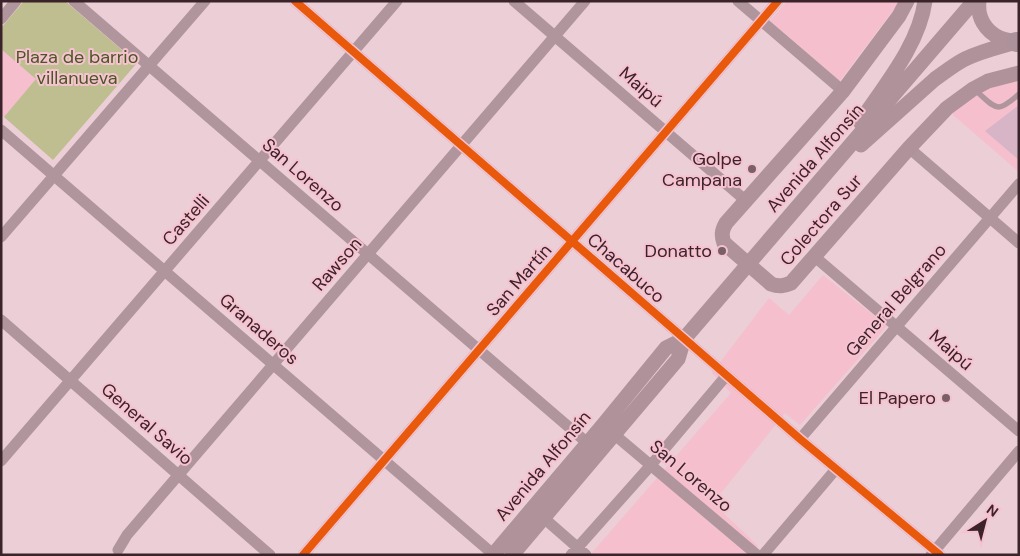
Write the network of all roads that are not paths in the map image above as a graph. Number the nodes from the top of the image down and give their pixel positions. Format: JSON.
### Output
{"nodes":[{"id":1,"x":74,"y":1,"type":"edge"},
{"id":2,"x":205,"y":1,"type":"edge"},
{"id":3,"x":294,"y":1,"type":"edge"},
{"id":4,"x":396,"y":1,"type":"edge"},
{"id":5,"x":514,"y":1,"type":"edge"},
{"id":6,"x":585,"y":1,"type":"edge"},
{"id":7,"x":738,"y":1,"type":"edge"},
{"id":8,"x":778,"y":1,"type":"edge"},
{"id":9,"x":907,"y":1,"type":"edge"},
{"id":10,"x":925,"y":1,"type":"edge"},
{"id":11,"x":974,"y":1,"type":"edge"},
{"id":12,"x":978,"y":1,"type":"edge"},
{"id":13,"x":13,"y":3,"type":"edge"},
{"id":14,"x":1,"y":19,"type":"edge"},
{"id":15,"x":761,"y":21,"type":"junction"},
{"id":16,"x":555,"y":36,"type":"junction"},
{"id":17,"x":1017,"y":42,"type":"edge"},
{"id":18,"x":353,"y":52,"type":"junction"},
{"id":19,"x":149,"y":66,"type":"junction"},
{"id":20,"x":1019,"y":73,"type":"edge"},
{"id":21,"x":973,"y":89,"type":"junction"},
{"id":22,"x":843,"y":91,"type":"junction"},
{"id":23,"x":1019,"y":94,"type":"edge"},
{"id":24,"x":1,"y":130,"type":"edge"},
{"id":25,"x":666,"y":132,"type":"junction"},
{"id":26,"x":462,"y":146,"type":"junction"},
{"id":27,"x":909,"y":148,"type":"junction"},
{"id":28,"x":260,"y":161,"type":"junction"},
{"id":29,"x":54,"y":176,"type":"junction"},
{"id":30,"x":822,"y":179,"type":"junction"},
{"id":31,"x":1019,"y":184,"type":"edge"},
{"id":32,"x":745,"y":200,"type":"junction"},
{"id":33,"x":990,"y":218,"type":"junction"},
{"id":34,"x":1,"y":237,"type":"edge"},
{"id":35,"x":572,"y":241,"type":"junction"},
{"id":36,"x":1019,"y":243,"type":"edge"},
{"id":37,"x":368,"y":254,"type":"junction"},
{"id":38,"x":815,"y":257,"type":"junction"},
{"id":39,"x":748,"y":265,"type":"junction"},
{"id":40,"x":165,"y":271,"type":"junction"},
{"id":41,"x":1,"y":320,"type":"edge"},
{"id":42,"x":896,"y":326,"type":"junction"},
{"id":43,"x":684,"y":339,"type":"junction"},
{"id":44,"x":479,"y":350,"type":"junction"},
{"id":45,"x":274,"y":365,"type":"junction"},
{"id":46,"x":726,"y":376,"type":"junction"},
{"id":47,"x":71,"y":381,"type":"junction"},
{"id":48,"x":609,"y":430,"type":"junction"},
{"id":49,"x":1019,"y":432,"type":"edge"},
{"id":50,"x":800,"y":439,"type":"junction"},
{"id":51,"x":587,"y":443,"type":"junction"},
{"id":52,"x":1019,"y":451,"type":"edge"},
{"id":53,"x":599,"y":453,"type":"junction"},
{"id":54,"x":2,"y":457,"type":"edge"},
{"id":55,"x":384,"y":460,"type":"junction"},
{"id":56,"x":651,"y":465,"type":"junction"},
{"id":57,"x":836,"y":469,"type":"junction"},
{"id":58,"x":179,"y":475,"type":"junction"},
{"id":59,"x":538,"y":513,"type":"junction"},
{"id":60,"x":118,"y":550,"type":"dead end"},
{"id":61,"x":578,"y":552,"type":"edge"},
{"id":62,"x":935,"y":553,"type":"edge"},
{"id":63,"x":270,"y":555,"type":"edge"},
{"id":64,"x":303,"y":555,"type":"edge"},
{"id":65,"x":493,"y":555,"type":"edge"},
{"id":66,"x":512,"y":555,"type":"edge"},
{"id":67,"x":757,"y":555,"type":"edge"},
{"id":68,"x":763,"y":555,"type":"edge"}],
"edges":[{"from":1,"to":19,"type":"street","name":"San Lorenzo"},
{"from":2,"to":19,"type":"street"},
{"from":3,"to":18,"type":"street","name":"Chacabuco"},
{"from":4,"to":18,"type":"street","name":"Castelli"},
{"from":5,"to":16,"type":"street","name":"Maipú"},
{"from":6,"to":16,"type":"street","name":"Rawson"},
{"from":7,"to":15,"type":"street"},
{"from":8,"to":15,"type":"street","name":"San Martín"},
{"from":9,"to":22,"type":"main road","name":"Colectora Sur"},
{"from":10,"to":30,"type":"main road"},
{"from":11,"to":30,"type":"main road","name":"Avenida Alfonsín"},
{"from":12,"to":17,"type":"main road"},
{"from":13,"to":14,"type":"street"},
{"from":15,"to":22,"type":"street"},
{"from":15,"to":25,"type":"street","name":"San Martín"},
{"from":16,"to":25,"type":"street","name":"Maipú"},
{"from":16,"to":26,"type":"street","name":"Rawson"},
{"from":17,"to":30,"type":"main road"},
{"from":18,"to":26,"type":"street","name":"Chacabuco"},
{"from":18,"to":28,"type":"street","name":"Castelli"},
{"from":19,"to":28,"type":"street","name":"San Lorenzo"},
{"from":19,"to":29,"type":"street"},
{"from":20,"to":21,"type":"main road","name":"Colectora Sur"},
{"from":21,"to":23,"type":"lane"},
{"from":21,"to":27,"type":"main road","name":"Colectora Sur"},
{"from":22,"to":32,"type":"main road","name":"Colectora Sur"},
{"from":24,"to":29,"type":"street","name":"Granaderos"},
{"from":25,"to":32,"type":"street","name":"Maipú"},
{"from":25,"to":35,"type":"street","name":"San Martín"},
{"from":26,"to":35,"type":"street","name":"Chacabuco"},
{"from":26,"to":37,"type":"street","name":"Rawson"},
{"from":27,"to":33,"type":"street"},
{"from":27,"to":38,"type":"main road","name":"Colectora Sur"},
{"from":28,"to":37,"type":"street","name":"San Lorenzo"},
{"from":28,"to":40,"type":"street","name":"Castelli"},
{"from":29,"to":34,"type":"street"},
{"from":29,"to":40,"type":"street","name":"Granaderos"},
{"from":30,"to":39,"type":"main road","name":"Avenida Alfonsín"},
{"from":31,"to":33,"type":"street","name":"General Belgrano"},
{"from":32,"to":39,"type":"main road","name":"Colectora Sur"},
{"from":33,"to":36,"type":"street"},
{"from":33,"to":42,"type":"street","name":"General Belgrano"},
{"from":35,"to":43,"type":"street","name":"Chacabuco"},
{"from":35,"to":44,"type":"street","name":"San Martín"},
{"from":37,"to":44,"type":"street","name":"San Lorenzo"},
{"from":37,"to":45,"type":"street","name":"Rawson"},
{"from":38,"to":39,"type":"main road","name":"Colectora Sur"},
{"from":38,"to":42,"type":"street","name":"Maipú"},
{"from":39,"to":43,"type":"main road","name":"Avenida Alfonsín"},
{"from":40,"to":45,"type":"street","name":"Granaderos"},
{"from":40,"to":47,"type":"street","name":"Castelli"},
{"from":41,"to":47,"type":"street","name":"General Savio"},
{"from":42,"to":49,"type":"street","name":"Maipú"},
{"from":42,"to":50,"type":"street","name":"General Belgrano"},
{"from":43,"to":46,"type":"street","name":"Chacabuco"},
{"from":43,"to":48,"type":"main road","name":"Avenida Alfonsín"},
{"from":44,"to":51,"type":"street","name":"San Lorenzo"},
{"from":44,"to":55,"type":"street","name":"San Martín"},
{"from":45,"to":55,"type":"street","name":"Granaderos"},
{"from":45,"to":58,"type":"street","name":"Rawson"},
{"from":46,"to":50,"type":"street","name":"Chacabuco"},
{"from":46,"to":56,"type":"street"},
{"from":47,"to":54,"type":"street","name":"Castelli"},
{"from":47,"to":58,"type":"street","name":"General Savio"},
{"from":48,"to":51,"type":"main road","name":"Avenida Alfonsín"},
{"from":48,"to":53,"type":"main road","name":"Avenida Alfonsín"},
{"from":48,"to":56,"type":"street","name":"San Lorenzo"},
{"from":50,"to":57,"type":"street","name":"Chacabuco"},
{"from":51,"to":53,"type":"street","name":"San Lorenzo"},
{"from":51,"to":59,"type":"main road","name":"Avenida Alfonsín"},
{"from":52,"to":62,"type":"street"},
{"from":53,"to":59,"type":"main road","name":"Avenida Alfonsín"},
{"from":55,"to":64,"type":"street","name":"San Martín"},
{"from":55,"to":65,"type":"street","name":"Granaderos"},
{"from":56,"to":61,"type":"street"},
{"from":56,"to":67,"type":"street","name":"San Lorenzo"},
{"from":57,"to":62,"type":"street","name":"Chacabuco"},
{"from":57,"to":68,"type":"street"},
{"from":58,"to":60,"type":"street","name":"Rawson"},
{"from":58,"to":63,"type":"street","name":"General Savio"},
{"from":59,"to":61,"type":"street"},
{"from":59,"to":65,"type":"main road","name":"Avenida Alfonsín"},
{"from":59,"to":66,"type":"main road","name":"Avenida Alfonsín"}]}
